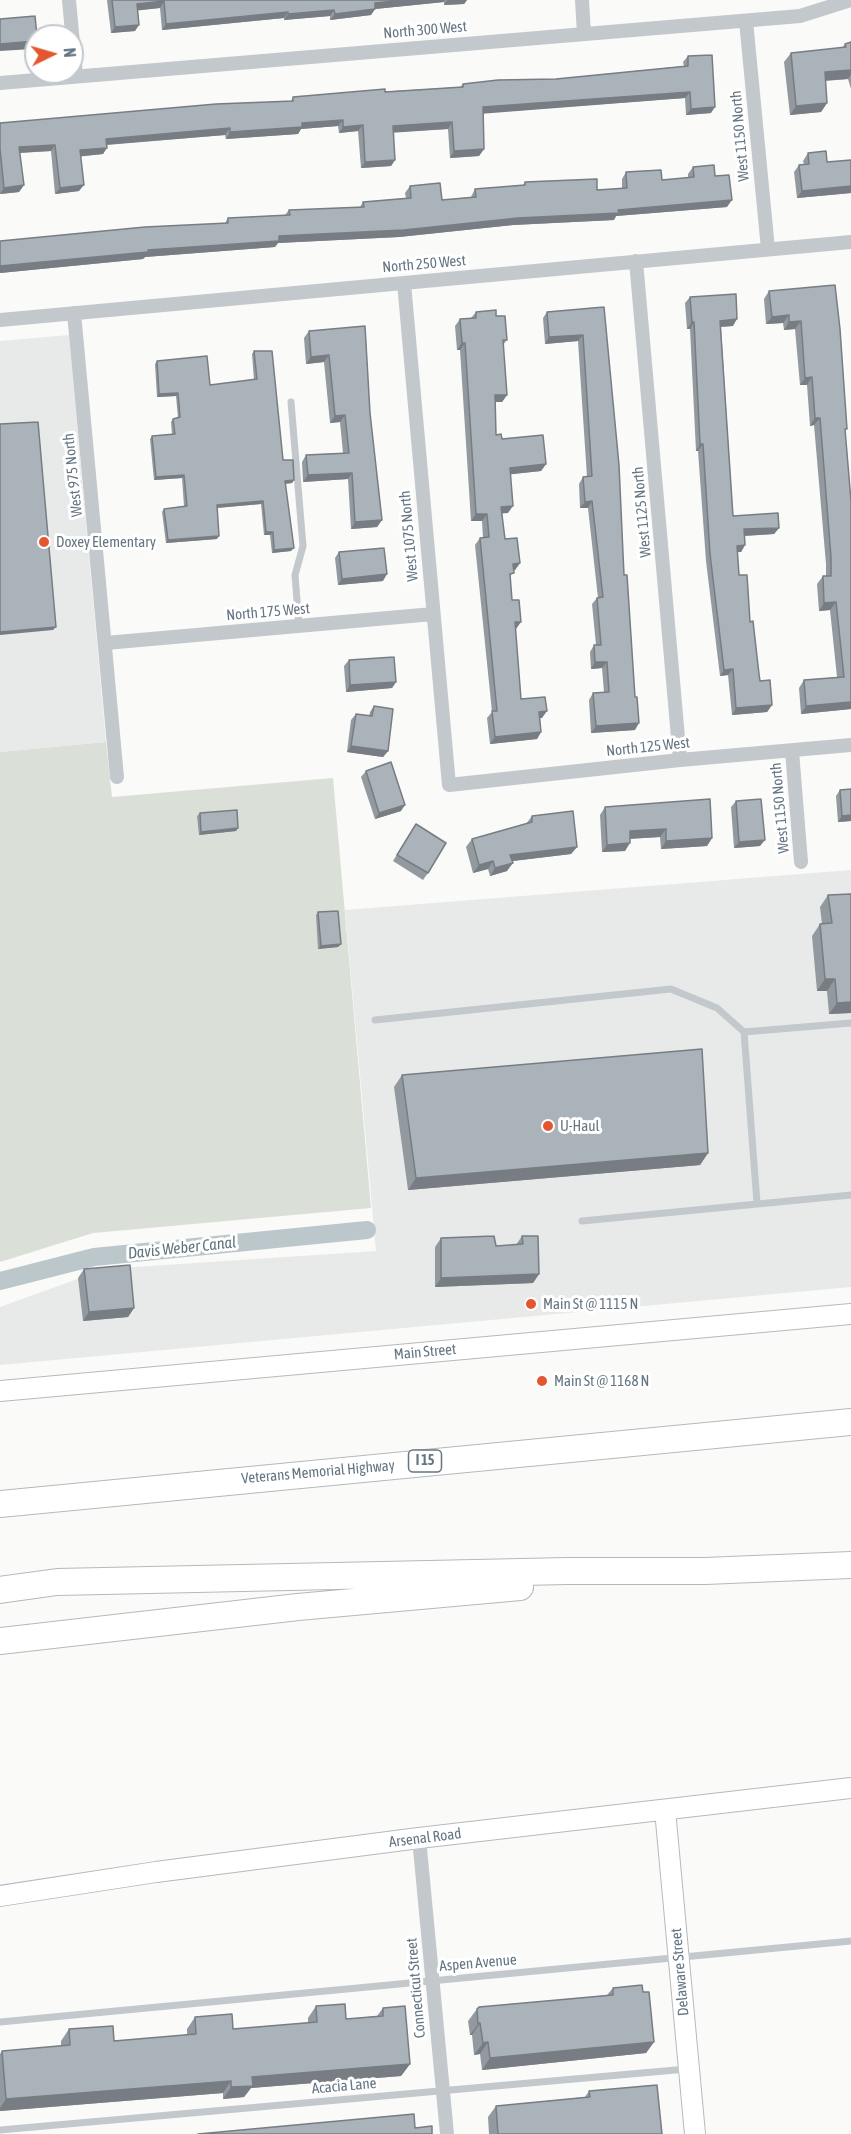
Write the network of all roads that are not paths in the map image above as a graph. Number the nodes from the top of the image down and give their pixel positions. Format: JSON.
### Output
{"nodes":[{"id":1,"x":69,"y":0,"type":"edge"},
{"id":2,"x":582,"y":0,"type":"edge"},
{"id":3,"x":851,"y":0,"type":"edge"},
{"id":4,"x":747,"y":21,"type":"junction"},
{"id":5,"x":71,"y":24,"type":"edge"},
{"id":6,"x":584,"y":34,"type":"junction"},
{"id":7,"x":84,"y":75,"type":"edge"},
{"id":8,"x":24,"y":81,"type":"edge"},
{"id":9,"x":0,"y":83,"type":"edge"},
{"id":10,"x":851,"y":242,"type":"edge"},
{"id":11,"x":768,"y":249,"type":"junction"},
{"id":12,"x":636,"y":261,"type":"junction"},
{"id":13,"x":404,"y":283,"type":"junction"},
{"id":14,"x":74,"y":313,"type":"junction"},
{"id":15,"x":0,"y":320,"type":"edge"},
{"id":16,"x":291,"y":402,"type":"dead end"},
{"id":17,"x":433,"y":614,"type":"junction"},
{"id":18,"x":299,"y":626,"type":"junction"},
{"id":19,"x":106,"y":643,"type":"junction"},
{"id":20,"x":851,"y":745,"type":"edge"},
{"id":21,"x":792,"y":751,"type":"junction"},
{"id":22,"x":680,"y":760,"type":"junction"},
{"id":23,"x":117,"y":777,"type":"dead end"},
{"id":24,"x":449,"y":785,"type":"joint"},
{"id":25,"x":801,"y":862,"type":"dead end"},
{"id":26,"x":375,"y":1020,"type":"dead end"},
{"id":27,"x":851,"y":1023,"type":"edge"},
{"id":28,"x":744,"y":1032,"type":"junction"},
{"id":29,"x":851,"y":1195,"type":"edge"},
{"id":30,"x":757,"y":1203,"type":"junction"},
{"id":31,"x":582,"y":1221,"type":"dead end"},
{"id":32,"x":851,"y":1314,"type":"edge"},
{"id":33,"x":0,"y":1391,"type":"edge"},
{"id":34,"x":851,"y":1422,"type":"edge"},
{"id":35,"x":99,"y":1492,"type":"junction"},
{"id":36,"x":0,"y":1496,"type":"edge"},
{"id":37,"x":0,"y":1504,"type":"edge"},
{"id":38,"x":851,"y":1565,"type":"edge"},
{"id":39,"x":705,"y":1571,"type":"junction"},
{"id":40,"x":0,"y":1590,"type":"edge"},
{"id":41,"x":0,"y":1641,"type":"edge"},
{"id":42,"x":851,"y":1788,"type":"edge"},
{"id":43,"x":665,"y":1810,"type":"junction"},
{"id":44,"x":419,"y":1838,"type":"junction"},
{"id":45,"x":0,"y":1896,"type":"edge"},
{"id":46,"x":851,"y":1941,"type":"edge"},
{"id":47,"x":679,"y":1958,"type":"junction"},
{"id":48,"x":432,"y":1981,"type":"junction"},
{"id":49,"x":0,"y":2022,"type":"edge"},
{"id":50,"x":690,"y":2069,"type":"junction"},
{"id":51,"x":443,"y":2091,"type":"junction"},
{"id":52,"x":0,"y":2130,"type":"edge"},
{"id":53,"x":447,"y":2134,"type":"edge"},
{"id":54,"x":695,"y":2134,"type":"edge"}],
"edges":[{"from":1,"to":5,"type":"street"},
{"from":2,"to":6,"type":"street"},
{"from":3,"to":4,"type":"street","name":"North 300 West"},
{"from":4,"to":6,"type":"street","name":"North 300 West"},
{"from":4,"to":11,"type":"street","name":"West 1150 North"},
{"from":6,"to":7,"type":"street","name":"North 300 West"},
{"from":8,"to":9,"type":"street","name":"North 300 West"},
{"from":10,"to":11,"type":"street","name":"North 250 West"},
{"from":11,"to":12,"type":"street","name":"North 250 West"},
{"from":12,"to":13,"type":"street","name":"North 250 West"},
{"from":12,"to":22,"type":"street","name":"West 1125 North"},
{"from":13,"to":14,"type":"street","name":"North 250 West"},
{"from":13,"to":17,"type":"street","name":"West 1075 North"},
{"from":14,"to":15,"type":"street","name":"North 250 West"},
{"from":14,"to":19,"type":"street","name":"West 975 North"},
{"from":16,"to":18,"type":"lane"},
{"from":17,"to":18,"type":"street","name":"North 175 West"},
{"from":17,"to":24,"type":"street","name":"West 1075 North"},
{"from":18,"to":19,"type":"street","name":"North 175 West"},
{"from":19,"to":23,"type":"street","name":"West 975 North"},
{"from":20,"to":21,"type":"street","name":"North 125 West"},
{"from":21,"to":22,"type":"street","name":"North 125 West"},
{"from":21,"to":25,"type":"street","name":"West 1150 North"},
{"from":22,"to":24,"type":"street","name":"North 125 West"},
{"from":26,"to":28,"type":"lane"},
{"from":27,"to":28,"type":"lane"},
{"from":28,"to":30,"type":"lane"},
{"from":29,"to":30,"type":"lane"},
{"from":30,"to":31,"type":"lane"},
{"from":32,"to":33,"type":"street","name":"Main Street"},
{"from":34,"to":35,"type":"highway","name":"Veterans Memorial Highway","number":"I 15"},
{"from":35,"to":36,"type":"highway"},
{"from":35,"to":37,"type":"highway","name":"Veterans Memorial Highway","number":"I 15"},
{"from":38,"to":39,"type":"highway"},
{"from":39,"to":40,"type":"highway"},
{"from":39,"to":41,"type":"highway"},
{"from":42,"to":43,"type":"street","name":"Arsenal Road"},
{"from":43,"to":44,"type":"street","name":"Arsenal Road"},
{"from":43,"to":47,"type":"street","name":"Delaware Street"},
{"from":44,"to":45,"type":"street","name":"Arsenal Road"},
{"from":44,"to":48,"type":"street","name":"Connecticut Street"},
{"from":46,"to":47,"type":"lane","name":"Aspen Avenue"},
{"from":47,"to":48,"type":"lane","name":"Aspen Avenue"},
{"from":47,"to":50,"type":"street","name":"Delaware Street"},
{"from":48,"to":49,"type":"lane","name":"Aspen Avenue"},
{"from":48,"to":51,"type":"street","name":"Connecticut Street"},
{"from":50,"to":51,"type":"lane","name":"Acacia Lane"},
{"from":50,"to":54,"type":"street","name":"Delaware Street"},
{"from":51,"to":52,"type":"lane","name":"Acacia Lane"},
{"from":51,"to":53,"type":"street","name":"Connecticut Street"}]}
